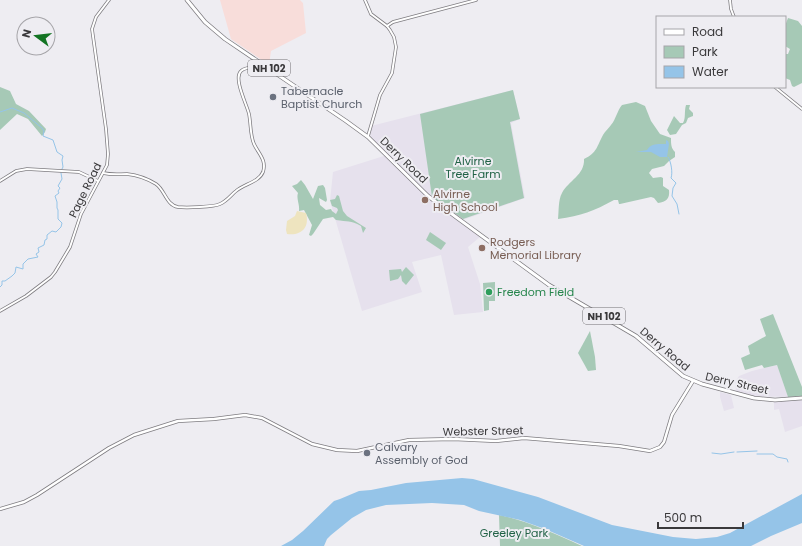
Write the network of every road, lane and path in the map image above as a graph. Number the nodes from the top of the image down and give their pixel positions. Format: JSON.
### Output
{"nodes":[{"id":1,"x":109,"y":0,"type":"edge"},
{"id":2,"x":188,"y":0,"type":"edge"},
{"id":3,"x":365,"y":0,"type":"edge"},
{"id":4,"x":476,"y":0,"type":"edge"},
{"id":5,"x":730,"y":0,"type":"edge"},
{"id":6,"x":734,"y":16,"type":"edge"},
{"id":7,"x":387,"y":26,"type":"junction"},
{"id":8,"x":261,"y":63,"type":"junction"},
{"id":9,"x":258,"y":67,"type":"junction"},
{"id":10,"x":266,"y":67,"type":"junction"},
{"id":11,"x":776,"y":88,"type":"edge"},
{"id":12,"x":802,"y":109,"type":"edge"},
{"id":13,"x":367,"y":135,"type":"junction"},
{"id":14,"x":103,"y":172,"type":"junction"},
{"id":15,"x":0,"y":181,"type":"edge"},
{"id":16,"x":98,"y":181,"type":"junction"},
{"id":17,"x":0,"y":311,"type":"edge"},
{"id":18,"x":693,"y":381,"type":"junction"},
{"id":19,"x":802,"y":398,"type":"edge"},
{"id":20,"x":0,"y":509,"type":"edge"}],
"edges":[{"from":1,"to":14,"type":"street","name":"Page Road"},
{"from":2,"to":8,"type":"main road","name":"Derry Road","number":"NH 102"},
{"from":3,"to":7,"type":"street"},
{"from":4,"to":7,"type":"street"},
{"from":5,"to":6,"type":"street"},
{"from":7,"to":13,"type":"street"},
{"from":8,"to":9,"type":"street"},
{"from":8,"to":10,"type":"main road","name":"Derry Road","number":"NH 102"},
{"from":9,"to":10,"type":"street"},
{"from":9,"to":14,"type":"street"},
{"from":10,"to":13,"type":"main road","name":"Derry Road","number":"NH 102"},
{"from":11,"to":12,"type":"street"},
{"from":13,"to":18,"type":"main road","name":"Derry Road","number":"NH 102"},
{"from":14,"to":16,"type":"street","name":"Page Road"},
{"from":15,"to":16,"type":"street"},
{"from":16,"to":17,"type":"street","name":"Page Road"},
{"from":18,"to":19,"type":"main road","name":"Derry Street","number":"NH 102"},
{"from":18,"to":20,"type":"main road","name":"Webster Street"}]}
